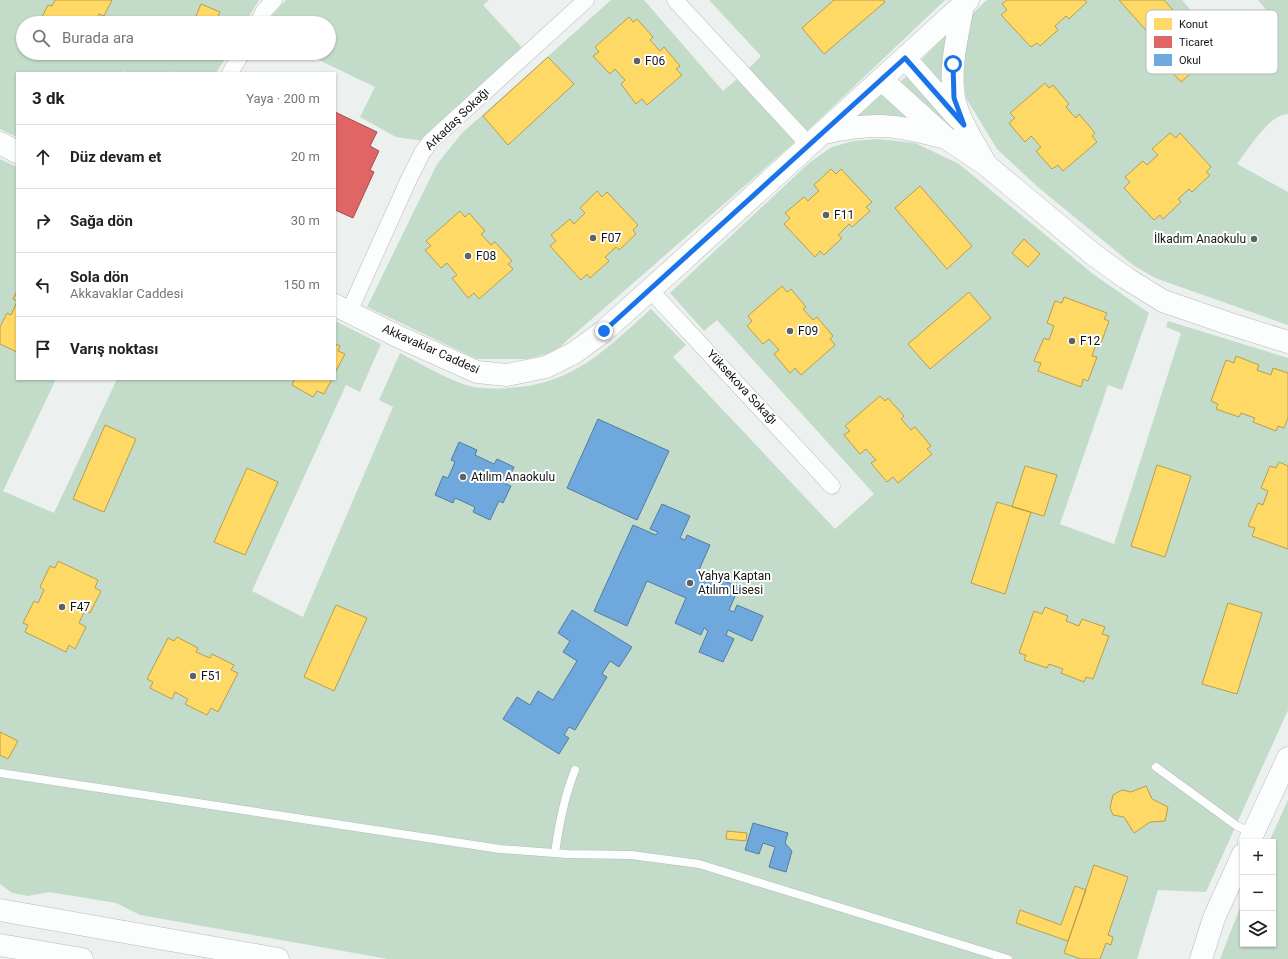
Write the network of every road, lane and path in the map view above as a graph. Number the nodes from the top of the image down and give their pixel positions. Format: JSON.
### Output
{"nodes":[{"id":1,"x":274,"y":0,"type":"edge"},
{"id":2,"x":586,"y":0,"type":"edge"},
{"id":3,"x":675,"y":0,"type":"edge"},
{"id":4,"x":965,"y":2,"type":"edge"},
{"id":5,"x":262,"y":16,"type":"edge"},
{"id":6,"x":905,"y":58,"type":"junction"},
{"id":7,"x":238,"y":60,"type":"edge"},
{"id":8,"x":231,"y":72,"type":"edge"},
{"id":9,"x":882,"y":80,"type":"junction"},
{"id":10,"x":964,"y":125,"type":"junction"},
{"id":11,"x":946,"y":138,"type":"junction"},
{"id":12,"x":816,"y":139,"type":"junction"},
{"id":13,"x":0,"y":143,"type":"edge"},
{"id":14,"x":16,"y":151,"type":"edge"},
{"id":15,"x":985,"y":164,"type":"junction"},
{"id":16,"x":650,"y":290,"type":"junction"},
{"id":17,"x":342,"y":308,"type":"edge"},
{"id":18,"x":1288,"y":342,"type":"edge"},
{"id":19,"x":832,"y":486,"type":"dead end"},
{"id":20,"x":1288,"y":758,"type":"edge"},
{"id":21,"x":1156,"y":767,"type":"dead end"},
{"id":22,"x":575,"y":770,"type":"dead end"},
{"id":23,"x":0,"y":773,"type":"edge"},
{"id":24,"x":1251,"y":837,"type":"edge"},
{"id":25,"x":555,"y":853,"type":"junction"},
{"id":26,"x":1240,"y":861,"type":"edge"},
{"id":27,"x":0,"y":910,"type":"edge"},
{"id":28,"x":0,"y":945,"type":"edge"},
{"id":29,"x":82,"y":959,"type":"edge"},
{"id":30,"x":278,"y":959,"type":"edge"},
{"id":31,"x":1008,"y":959,"type":"edge"},
{"id":32,"x":1201,"y":959,"type":"edge"}],
"edges":[{"from":1,"to":5,"type":"street"},
{"from":2,"to":17,"type":"street","name":"Arkadaş Sokağı"},
{"from":3,"to":12,"type":"street"},
{"from":4,"to":6,"type":"main road","name":"Akkavaklar Caddesi"},
{"from":4,"to":10,"type":"main road"},
{"from":6,"to":9,"type":"main road","name":"Akkavaklar Caddesi"},
{"from":6,"to":10,"type":"main road"},
{"from":7,"to":8,"type":"street"},
{"from":9,"to":11,"type":"main road"},
{"from":9,"to":12,"type":"main road","name":"Akkavaklar Caddesi"},
{"from":10,"to":15,"type":"main road"},
{"from":11,"to":12,"type":"main road"},
{"from":11,"to":15,"type":"main road"},
{"from":12,"to":16,"type":"main road","name":"Akkavaklar Caddesi"},
{"from":13,"to":14,"type":"main road"},
{"from":15,"to":18,"type":"main road"},
{"from":16,"to":17,"type":"main road","name":"Akkavaklar Caddesi"},
{"from":16,"to":19,"type":"street","name":"Yüksekova Sokağı"},
{"from":20,"to":24,"type":"main road"},
{"from":21,"to":24,"type":"lane"},
{"from":22,"to":25,"type":"lane"},
{"from":23,"to":25,"type":"lane"},
{"from":25,"to":31,"type":"lane"},
{"from":26,"to":32,"type":"main road"},
{"from":27,"to":30,"type":"main road"},
{"from":28,"to":29,"type":"main road"}]}
